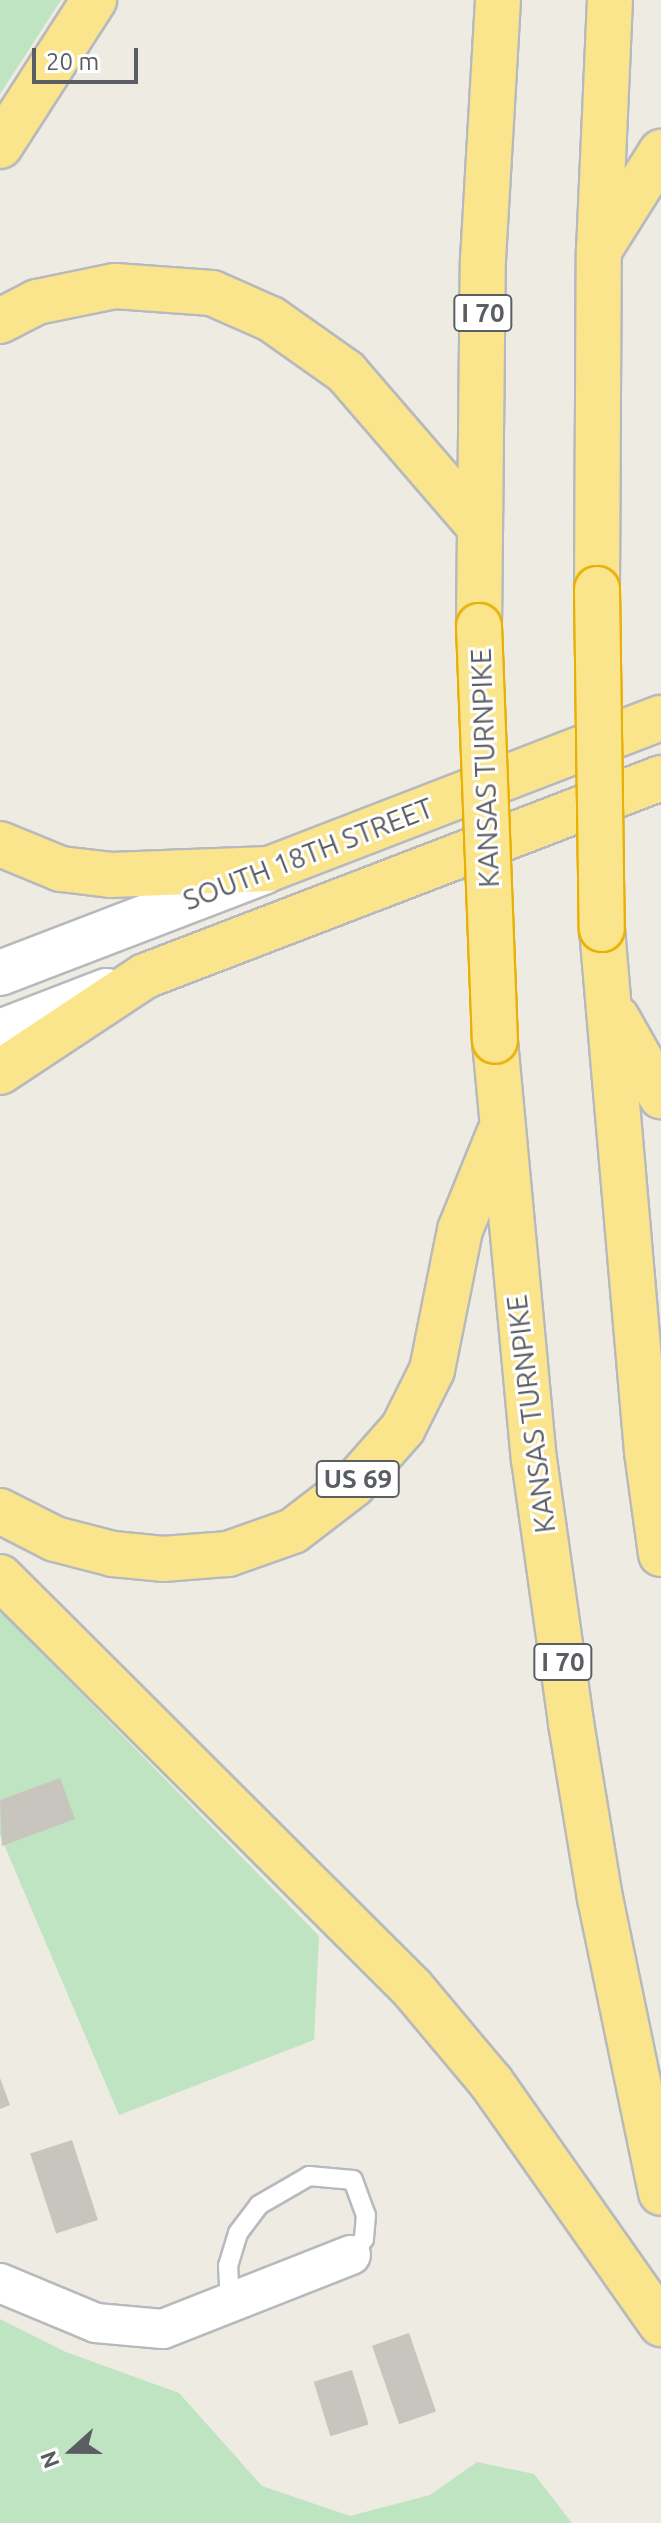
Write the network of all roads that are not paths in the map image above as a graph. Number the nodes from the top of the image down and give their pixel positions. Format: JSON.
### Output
{"nodes":[{"id":1,"x":94,"y":0,"type":"edge"},
{"id":2,"x":498,"y":0,"type":"edge"},
{"id":3,"x":610,"y":0,"type":"edge"},
{"id":4,"x":0,"y":146,"type":"edge"},
{"id":5,"x":661,"y":152,"type":"edge"},
{"id":6,"x":599,"y":251,"type":"junction"},
{"id":7,"x":0,"y":321,"type":"edge"},
{"id":8,"x":480,"y":527,"type":"junction"},
{"id":9,"x":661,"y":718,"type":"edge"},
{"id":10,"x":661,"y":778,"type":"edge"},
{"id":11,"x":0,"y":844,"type":"edge"},
{"id":12,"x":269,"y":869,"type":"junction"},
{"id":13,"x":0,"y":973,"type":"edge"},
{"id":14,"x":145,"y":976,"type":"junction"},
{"id":15,"x":609,"y":1004,"type":"junction"},
{"id":16,"x":0,"y":1032,"type":"edge"},
{"id":17,"x":0,"y":1072,"type":"edge"},
{"id":18,"x":661,"y":1096,"type":"edge"},
{"id":19,"x":503,"y":1125,"type":"junction"},
{"id":20,"x":0,"y":1511,"type":"edge"},
{"id":21,"x":661,"y":1554,"type":"edge"},
{"id":22,"x":0,"y":1577,"type":"edge"},
{"id":23,"x":661,"y":2193,"type":"edge"},
{"id":24,"x":351,"y":2255,"type":"joint"},
{"id":25,"x":0,"y":2283,"type":"edge"},
{"id":26,"x":230,"y":2303,"type":"junction"},
{"id":27,"x":661,"y":2324,"type":"edge"}],
"edges":[{"from":1,"to":4,"type":"highway"},
{"from":2,"to":8,"type":"highway","number":"I 70"},
{"from":3,"to":6,"type":"highway"},
{"from":5,"to":6,"type":"highway"},
{"from":6,"to":15,"type":"highway","bridge":true},
{"from":7,"to":8,"type":"highway"},
{"from":8,"to":19,"type":"highway","name":"KANSAS TURNPIKE","number":"I 70","bridge":true},
{"from":9,"to":12,"type":"highway","name":"SOUTH 18TH STREET"},
{"from":10,"to":14,"type":"highway"},
{"from":11,"to":12,"type":"highway"},
{"from":12,"to":13,"type":"main road","name":"SOUTH 18TH STREET"},
{"from":14,"to":16,"type":"main road"},
{"from":14,"to":17,"type":"highway"},
{"from":15,"to":18,"type":"highway"},
{"from":15,"to":21,"type":"highway"},
{"from":19,"to":20,"type":"highway","number":"US 69"},
{"from":19,"to":23,"type":"highway","name":"KANSAS TURNPIKE","number":"I 70"},
{"from":22,"to":27,"type":"highway"},
{"from":24,"to":26,"type":"street"},
{"from":24,"to":26,"type":"lane"},
{"from":25,"to":26,"type":"street"}]}
